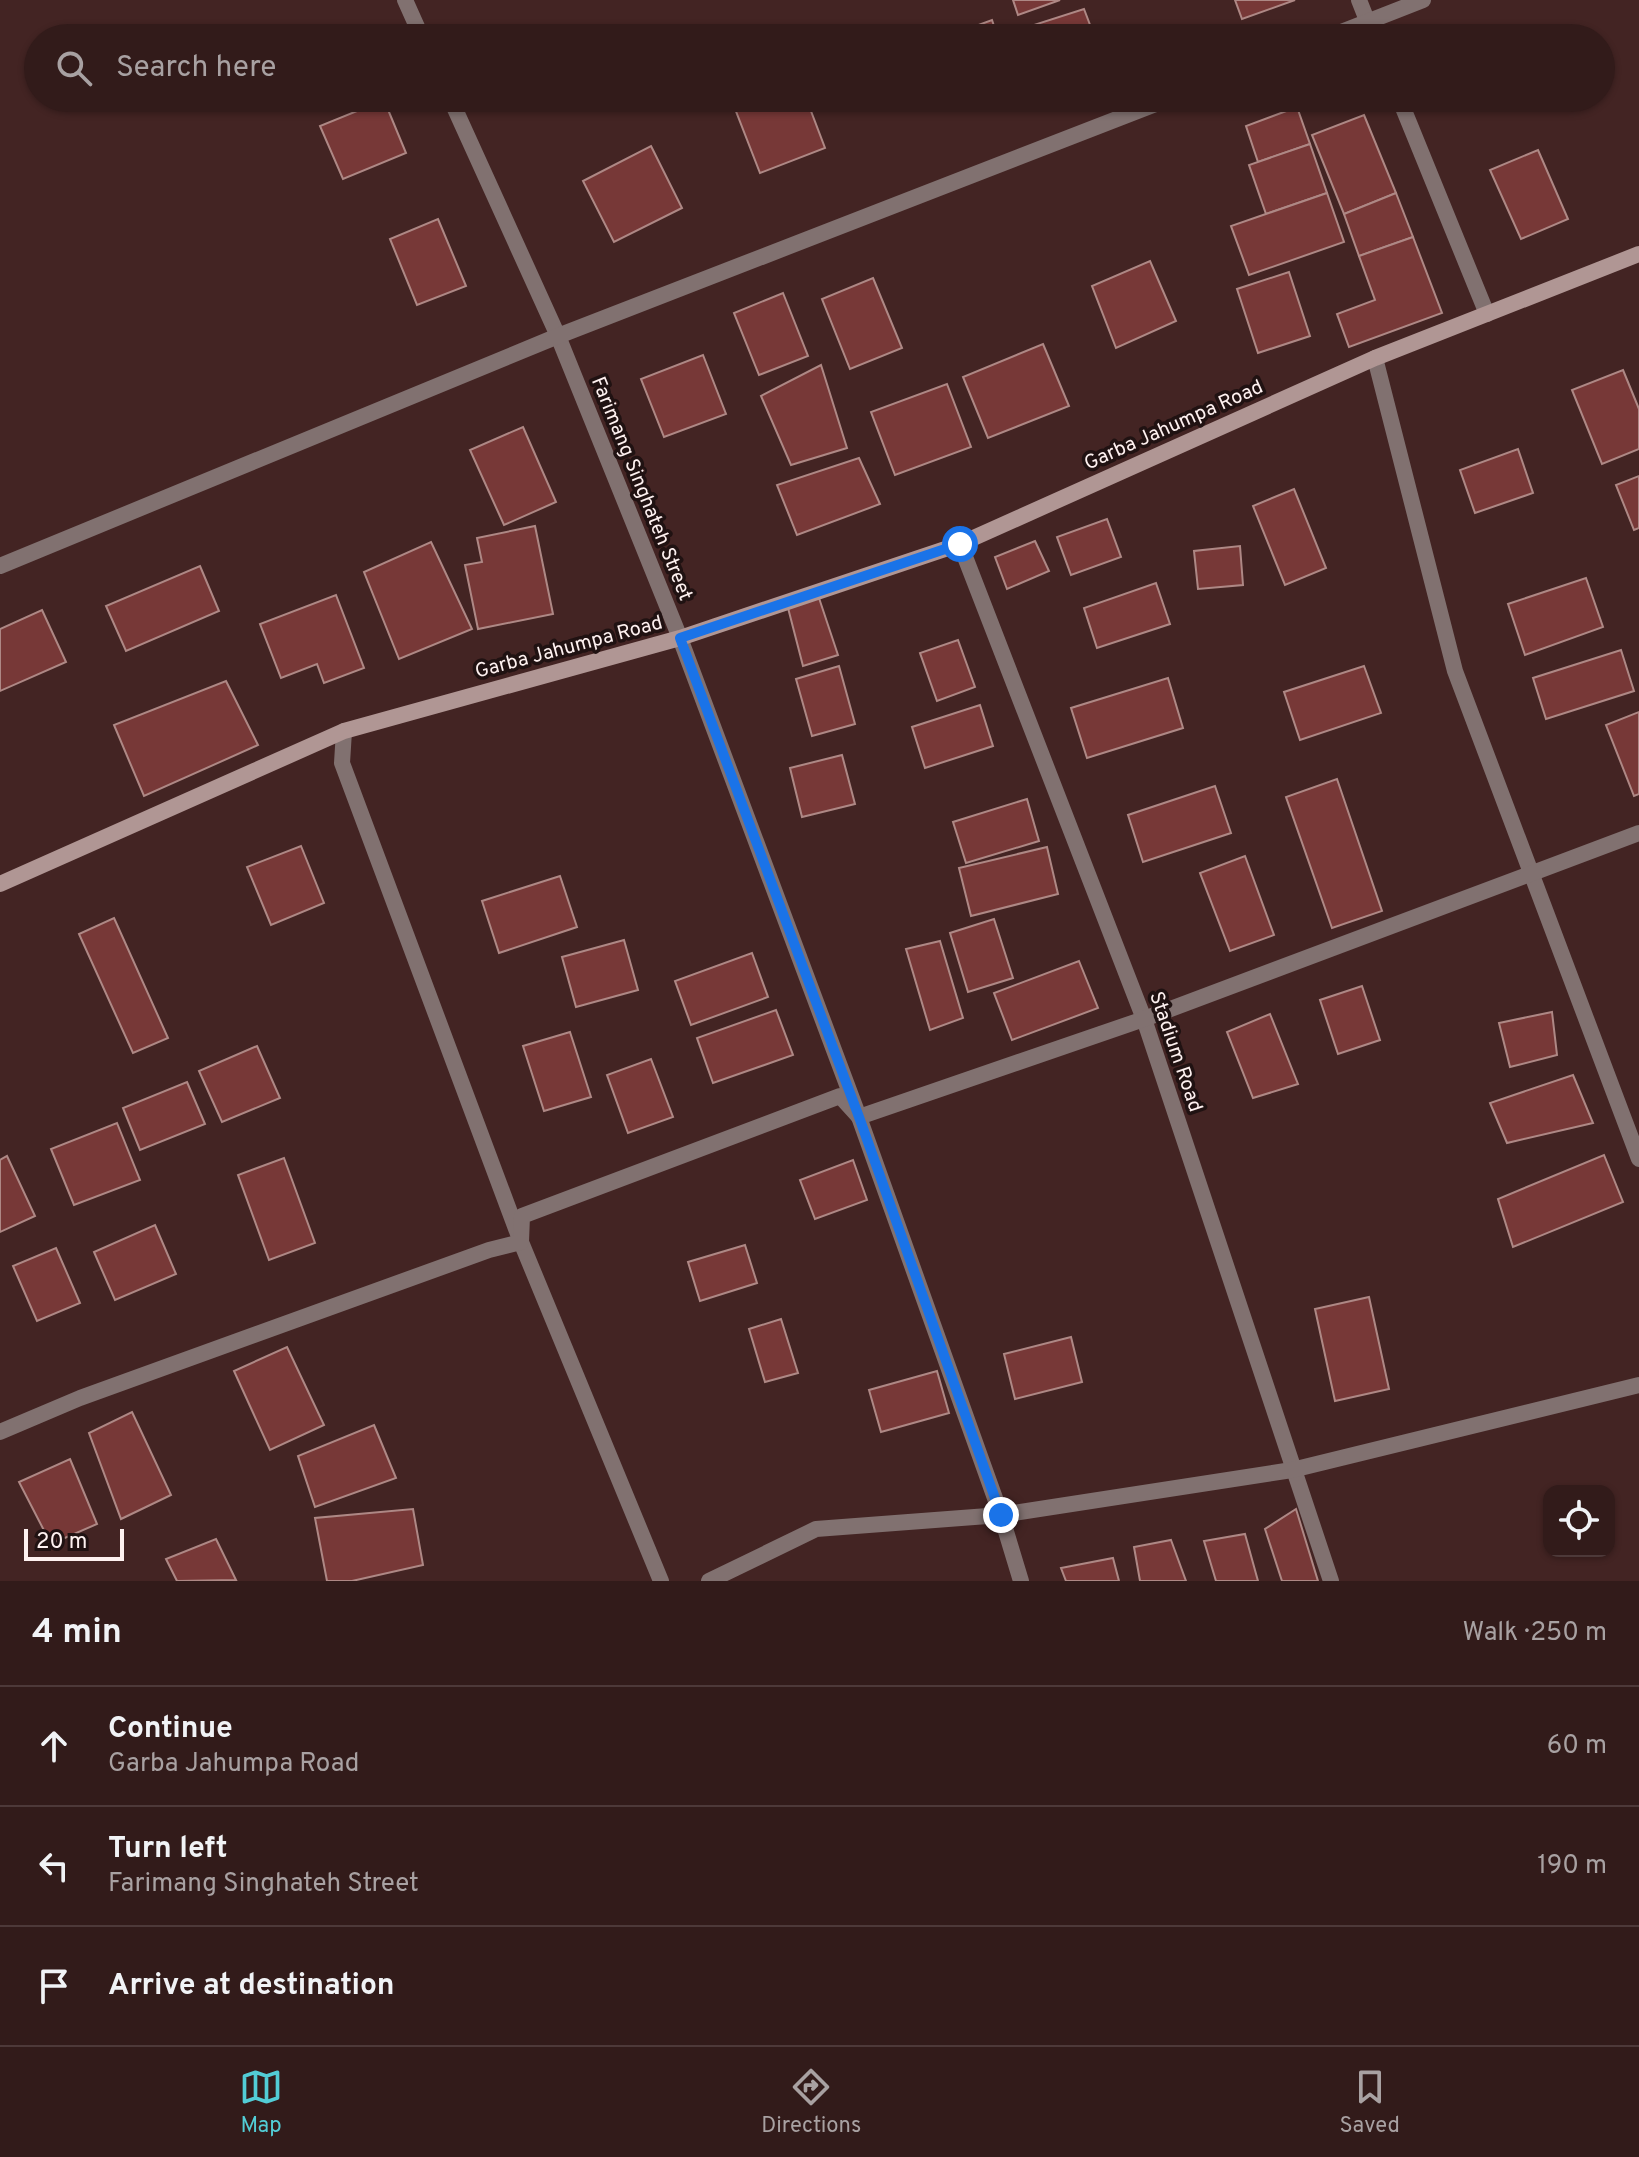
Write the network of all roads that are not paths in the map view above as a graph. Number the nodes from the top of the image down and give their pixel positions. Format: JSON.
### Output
{"nodes":[{"id":1,"x":405,"y":0,"type":"edge"},
{"id":2,"x":1359,"y":0,"type":"edge"},
{"id":3,"x":1423,"y":0,"type":"edge"},
{"id":4,"x":1368,"y":22,"type":"junction"},
{"id":5,"x":416,"y":24,"type":"edge"},
{"id":6,"x":1363,"y":24,"type":"edge"},
{"id":7,"x":456,"y":112,"type":"edge"},
{"id":8,"x":1135,"y":112,"type":"edge"},
{"id":9,"x":1405,"y":112,"type":"edge"},
{"id":10,"x":1639,"y":254,"type":"edge"},
{"id":11,"x":1487,"y":314,"type":"junction"},
{"id":12,"x":558,"y":336,"type":"junction"},
{"id":13,"x":1375,"y":358,"type":"junction"},
{"id":14,"x":960,"y":544,"type":"junction"},
{"id":15,"x":0,"y":566,"type":"edge"},
{"id":16,"x":680,"y":638,"type":"junction"},
{"id":17,"x":344,"y":731,"type":"junction"},
{"id":18,"x":1639,"y":833,"type":"edge"},
{"id":19,"x":1530,"y":874,"type":"junction"},
{"id":20,"x":0,"y":884,"type":"edge"},
{"id":21,"x":1144,"y":1019,"type":"junction"},
{"id":22,"x":859,"y":1117,"type":"junction"},
{"id":23,"x":1639,"y":1159,"type":"edge"},
{"id":24,"x":521,"y":1242,"type":"junction"},
{"id":25,"x":1639,"y":1385,"type":"edge"},
{"id":26,"x":0,"y":1432,"type":"edge"},
{"id":27,"x":1292,"y":1470,"type":"junction"},
{"id":28,"x":1001,"y":1515,"type":"junction"},
{"id":29,"x":661,"y":1581,"type":"edge"},
{"id":30,"x":709,"y":1581,"type":"edge"},
{"id":31,"x":1021,"y":1581,"type":"edge"},
{"id":32,"x":1331,"y":1581,"type":"edge"}],
"edges":[{"from":1,"to":5,"type":"street"},
{"from":2,"to":4,"type":"street"},
{"from":3,"to":4,"type":"street"},
{"from":4,"to":6,"type":"street"},
{"from":7,"to":12,"type":"street","name":"Farimang Singhateh Street"},
{"from":8,"to":12,"type":"street"},
{"from":9,"to":11,"type":"street"},
{"from":10,"to":11,"type":"street","name":"Garba Jahumpa Road"},
{"from":11,"to":13,"type":"street","name":"Garba Jahumpa Road"},
{"from":12,"to":15,"type":"street"},
{"from":12,"to":16,"type":"street","name":"Farimang Singhateh Street"},
{"from":13,"to":14,"type":"street","name":"Garba Jahumpa Road"},
{"from":13,"to":19,"type":"street"},
{"from":14,"to":16,"type":"street","name":"Garba Jahumpa Road"},
{"from":14,"to":21,"type":"street","name":"Stadium Road"},
{"from":16,"to":17,"type":"street","name":"Garba Jahumpa Road"},
{"from":16,"to":22,"type":"street","name":"Farimang Singhateh Street"},
{"from":17,"to":20,"type":"street","name":"Garba Jahumpa Road"},
{"from":17,"to":24,"type":"street"},
{"from":18,"to":19,"type":"street"},
{"from":19,"to":21,"type":"street"},
{"from":19,"to":23,"type":"street"},
{"from":21,"to":22,"type":"street"},
{"from":21,"to":27,"type":"street","name":"Stadium Road"},
{"from":22,"to":24,"type":"street"},
{"from":22,"to":28,"type":"street","name":"Farimang Singhateh Street"},
{"from":24,"to":26,"type":"street"},
{"from":24,"to":29,"type":"street"},
{"from":25,"to":27,"type":"street"},
{"from":27,"to":28,"type":"street"},
{"from":27,"to":32,"type":"street","name":"Stadium Road"},
{"from":28,"to":30,"type":"street"},
{"from":28,"to":31,"type":"street","name":"Farimang Singhateh Street"}]}
